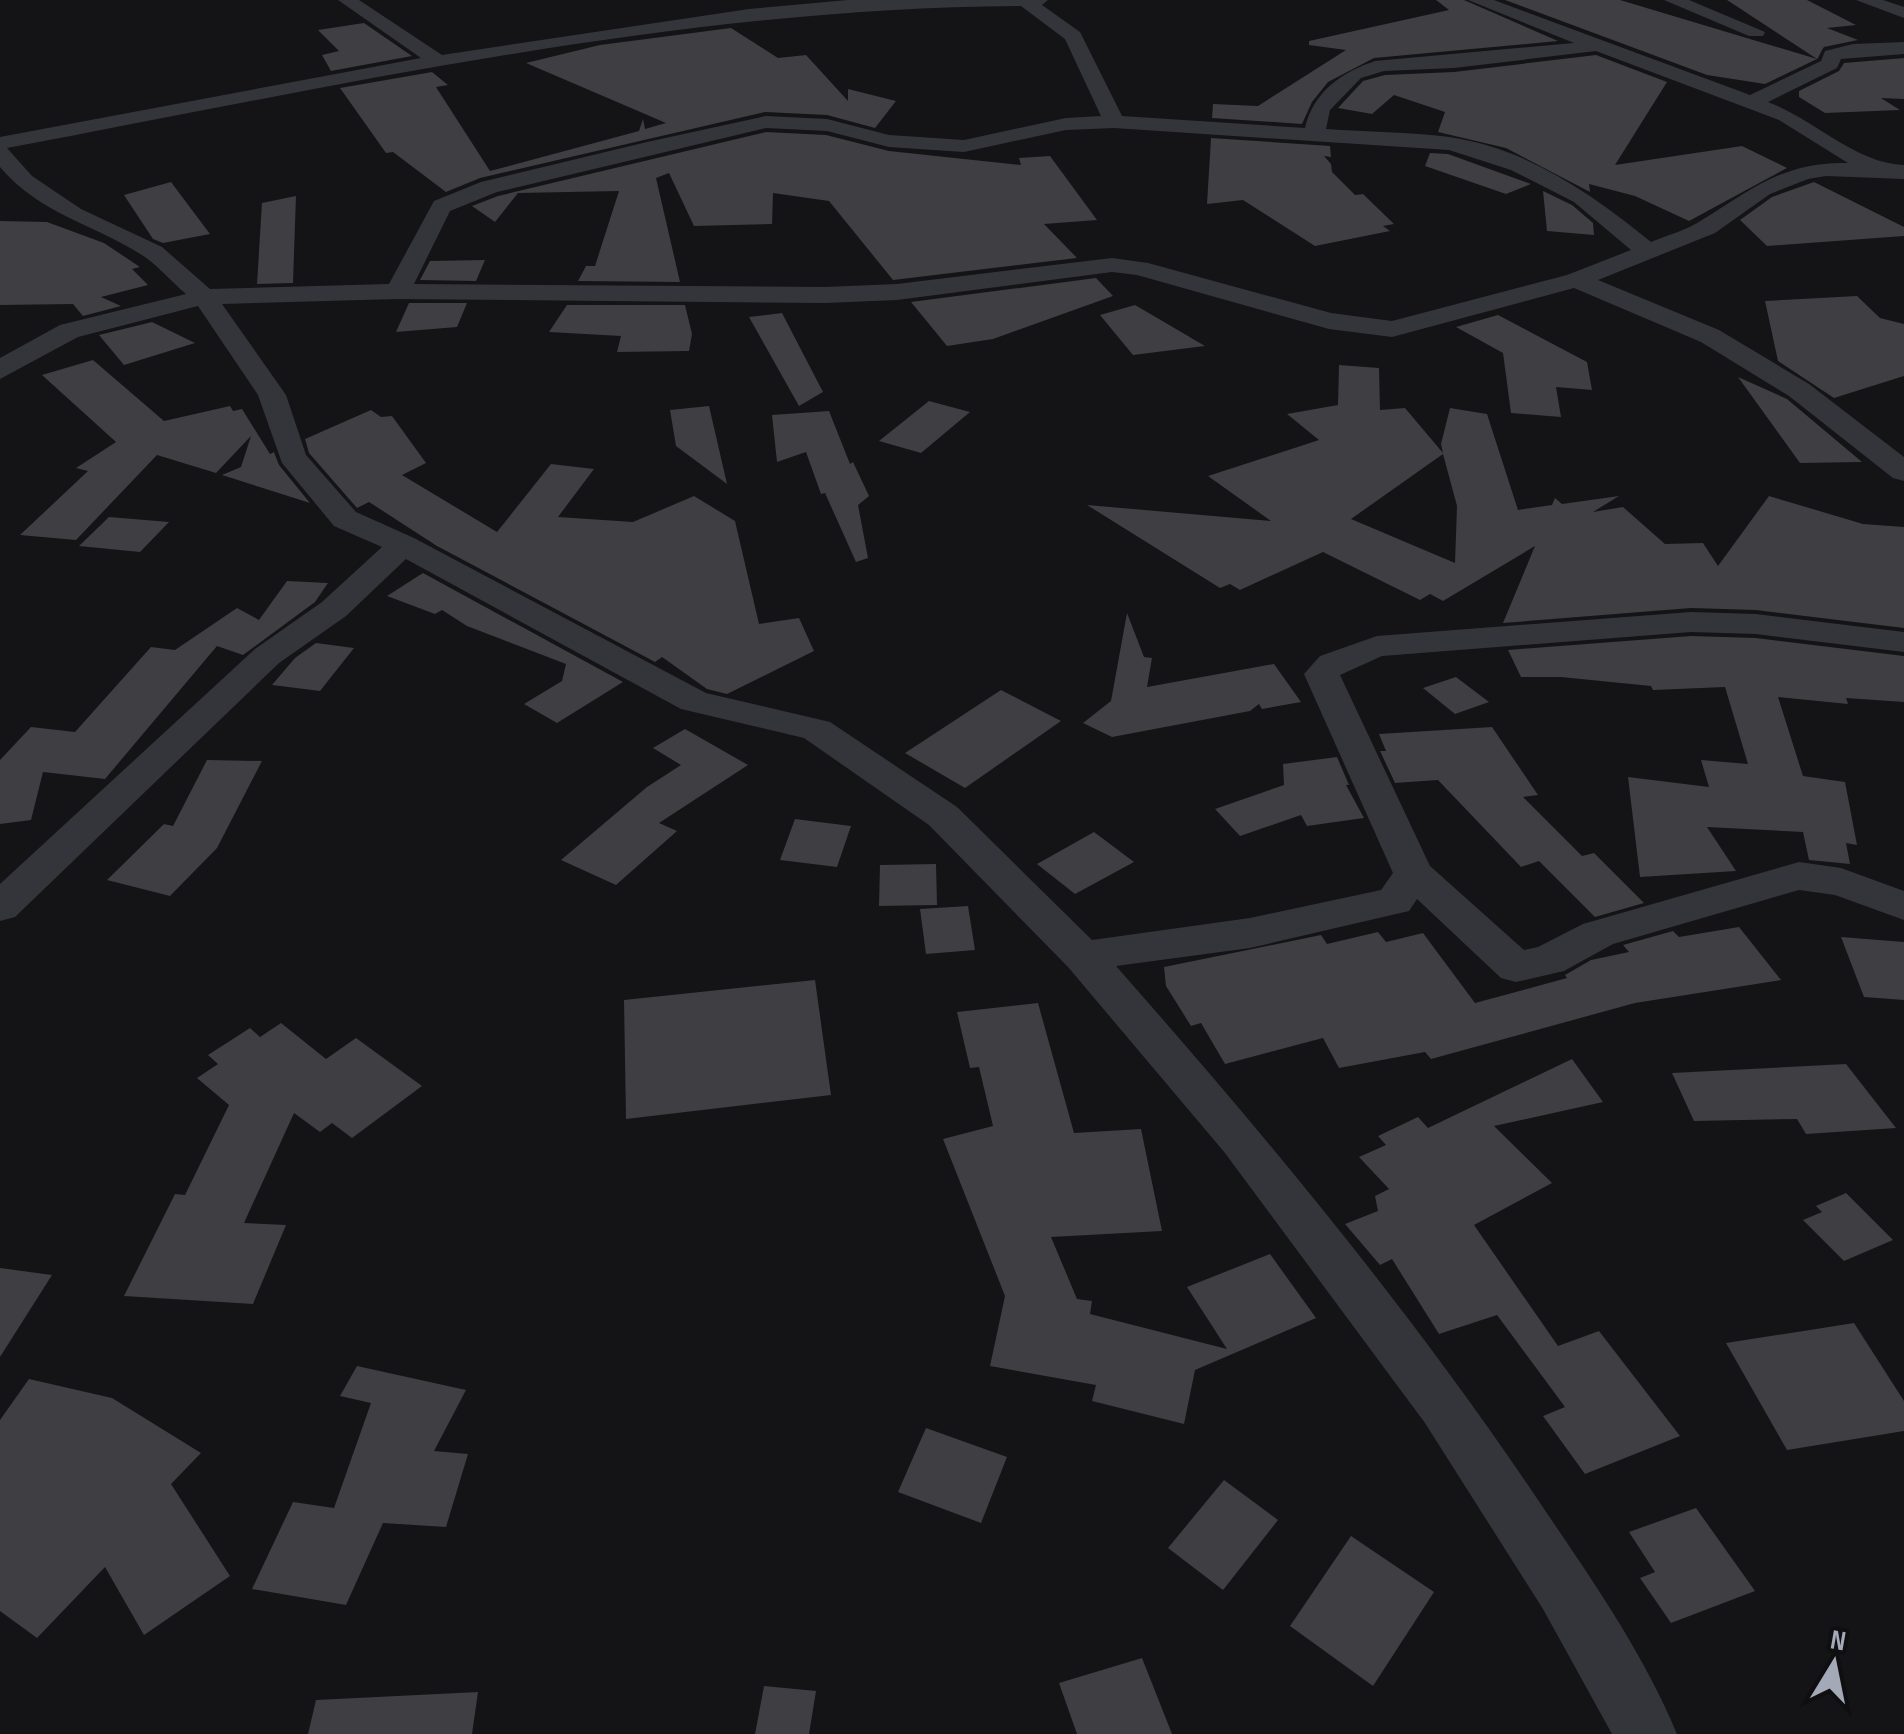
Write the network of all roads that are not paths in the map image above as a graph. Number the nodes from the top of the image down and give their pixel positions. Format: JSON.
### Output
{"nodes":[{"id":1,"x":347,"y":0,"type":"edge"},
{"id":2,"x":722,"y":0,"type":"edge"},
{"id":3,"x":1477,"y":0,"type":"edge"},
{"id":4,"x":1673,"y":0,"type":"edge"},
{"id":5,"x":1865,"y":0,"type":"edge"},
{"id":6,"x":1033,"y":1,"type":"edge"},
{"id":7,"x":1904,"y":13,"type":"edge"},
{"id":8,"x":749,"y":14,"type":"junction"},
{"id":9,"x":1756,"y":32,"type":"dead end"},
{"id":10,"x":1600,"y":46,"type":"junction"},
{"id":11,"x":1904,"y":48,"type":"edge"},
{"id":12,"x":438,"y":61,"type":"junction"},
{"id":13,"x":1752,"y":102,"type":"junction"},
{"id":14,"x":1114,"y":122,"type":"junction"},
{"id":15,"x":1315,"y":133,"type":"junction"},
{"id":16,"x":0,"y":143,"type":"edge"},
{"id":17,"x":0,"y":152,"type":"edge"},
{"id":18,"x":1876,"y":170,"type":"junction"},
{"id":19,"x":1904,"y":172,"type":"edge"},
{"id":20,"x":1904,"y":186,"type":"edge"},
{"id":21,"x":1646,"y":250,"type":"junction"},
{"id":22,"x":1576,"y":280,"type":"junction"},
{"id":23,"x":398,"y":290,"type":"junction"},
{"id":24,"x":204,"y":297,"type":"junction"},
{"id":25,"x":0,"y":371,"type":"edge"},
{"id":26,"x":1904,"y":472,"type":"edge"},
{"id":27,"x":403,"y":545,"type":"junction"},
{"id":28,"x":1904,"y":642,"type":"edge"},
{"id":29,"x":1414,"y":873,"type":"junction"},
{"id":30,"x":1904,"y":906,"type":"edge"},
{"id":31,"x":0,"y":907,"type":"edge"},
{"id":32,"x":1083,"y":956,"type":"junction"},
{"id":33,"x":1646,"y":1734,"type":"edge"}],
"edges":[{"from":1,"to":12,"type":"street"},
{"from":2,"to":8,"type":"street"},
{"from":3,"to":10,"type":"street"},
{"from":4,"to":9,"type":"street"},
{"from":5,"to":7,"type":"street"},
{"from":6,"to":8,"type":"street"},
{"from":6,"to":14,"type":"street"},
{"from":8,"to":12,"type":"street"},
{"from":10,"to":13,"type":"street"},
{"from":10,"to":15,"type":"street"},
{"from":11,"to":13,"type":"street"},
{"from":12,"to":16,"type":"street"},
{"from":13,"to":18,"type":"street"},
{"from":14,"to":15,"type":"street"},
{"from":14,"to":23,"type":"street"},
{"from":15,"to":21,"type":"street"},
{"from":17,"to":24,"type":"street"},
{"from":18,"to":19,"type":"street"},
{"from":18,"to":20,"type":"street"},
{"from":18,"to":21,"type":"street"},
{"from":21,"to":22,"type":"street"},
{"from":22,"to":23,"type":"street"},
{"from":22,"to":26,"type":"street"},
{"from":23,"to":24,"type":"street"},
{"from":24,"to":25,"type":"street"},
{"from":24,"to":27,"type":"street"},
{"from":27,"to":31,"type":"street"},
{"from":27,"to":32,"type":"street"},
{"from":28,"to":29,"type":"street"},
{"from":29,"to":30,"type":"street"},
{"from":29,"to":32,"type":"street"},
{"from":32,"to":33,"type":"street"}]}
